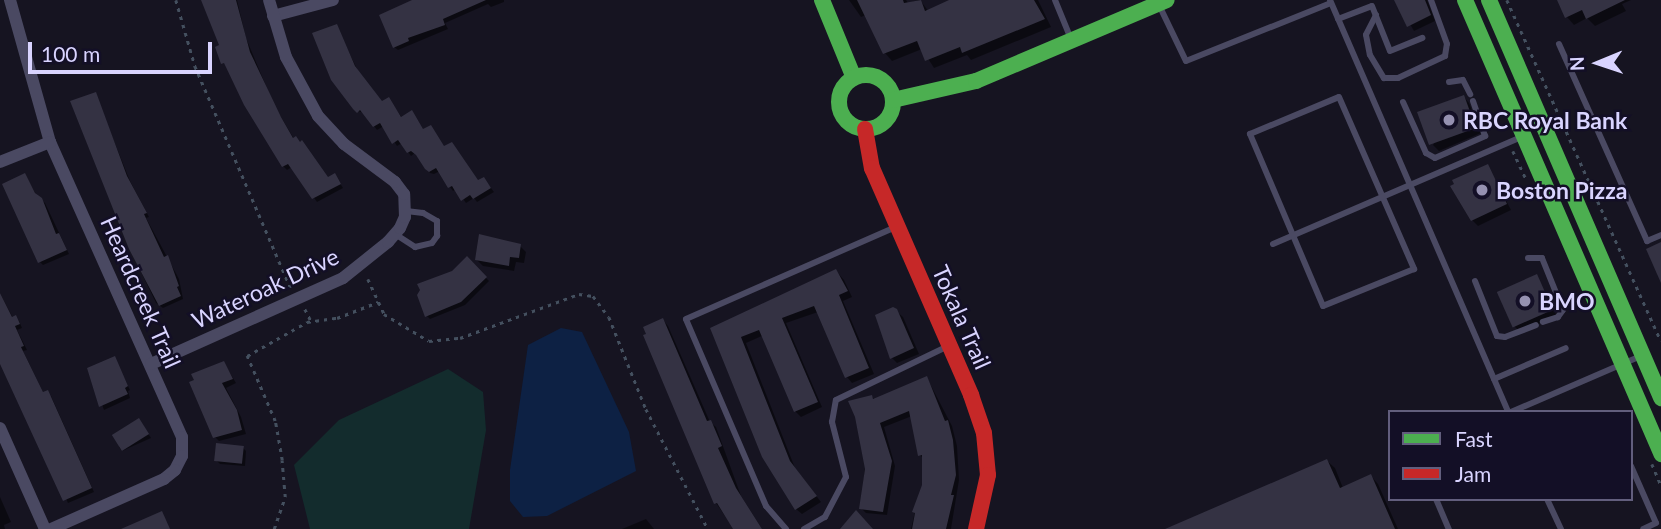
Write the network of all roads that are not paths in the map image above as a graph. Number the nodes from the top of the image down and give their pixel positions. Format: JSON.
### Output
{"nodes":[{"id":1,"x":10,"y":0,"type":"edge"},
{"id":2,"x":269,"y":0,"type":"edge"},
{"id":3,"x":333,"y":0,"type":"edge"},
{"id":4,"x":822,"y":0,"type":"edge"},
{"id":5,"x":1055,"y":0,"type":"edge"},
{"id":6,"x":1430,"y":0,"type":"edge"},
{"id":7,"x":1465,"y":0,"type":"edge"},
{"id":8,"x":1489,"y":0,"type":"edge"},
{"id":9,"x":1161,"y":1,"type":"edge"},
{"id":10,"x":1330,"y":1,"type":"edge"},
{"id":11,"x":1376,"y":15,"type":"junction"},
{"id":12,"x":274,"y":16,"type":"junction"},
{"id":13,"x":1338,"y":19,"type":"junction"},
{"id":14,"x":1422,"y":38,"type":"dead end"},
{"id":15,"x":1072,"y":40,"type":"junction"},
{"id":16,"x":1559,"y":44,"type":"dead end"},
{"id":17,"x":854,"y":78,"type":"junction"},
{"id":18,"x":1449,"y":82,"type":"dead end"},
{"id":19,"x":893,"y":100,"type":"junction"},
{"id":20,"x":1403,"y":102,"type":"dead end"},
{"id":21,"x":865,"y":129,"type":"junction"},
{"id":22,"x":1526,"y":135,"type":"junction"},
{"id":23,"x":50,"y":142,"type":"junction"},
{"id":24,"x":0,"y":162,"type":"edge"},
{"id":25,"x":1411,"y":184,"type":"junction"},
{"id":26,"x":1382,"y":197,"type":"junction"},
{"id":27,"x":405,"y":211,"type":"junction"},
{"id":28,"x":897,"y":227,"type":"junction"},
{"id":29,"x":395,"y":234,"type":"junction"},
{"id":30,"x":1661,"y":235,"type":"edge"},
{"id":31,"x":1292,"y":236,"type":"junction"},
{"id":32,"x":1273,"y":244,"type":"dead end"},
{"id":33,"x":1528,"y":258,"type":"dead end"},
{"id":34,"x":1475,"y":281,"type":"dead end"},
{"id":35,"x":950,"y":346,"type":"junction"},
{"id":36,"x":1566,"y":348,"type":"dead end"},
{"id":37,"x":1644,"y":355,"type":"junction"},
{"id":38,"x":1623,"y":363,"type":"junction"},
{"id":39,"x":150,"y":364,"type":"junction"},
{"id":40,"x":1494,"y":379,"type":"junction"},
{"id":41,"x":1661,"y":398,"type":"edge"},
{"id":42,"x":1508,"y":410,"type":"edge"},
{"id":43,"x":1514,"y":410,"type":"edge"},
{"id":44,"x":0,"y":428,"type":"edge"},
{"id":45,"x":1661,"y":454,"type":"edge"},
{"id":46,"x":1633,"y":471,"type":"edge"},
{"id":47,"x":1437,"y":501,"type":"edge"},
{"id":48,"x":1548,"y":501,"type":"edge"},
{"id":49,"x":45,"y":529,"type":"edge"},
{"id":50,"x":51,"y":529,"type":"edge"},
{"id":51,"x":786,"y":529,"type":"edge"},
{"id":52,"x":804,"y":529,"type":"edge"},
{"id":53,"x":976,"y":529,"type":"edge"},
{"id":54,"x":1450,"y":529,"type":"edge"},
{"id":55,"x":1561,"y":529,"type":"edge"},
{"id":56,"x":1643,"y":529,"type":"edge"}],
"edges":[{"from":1,"to":23,"type":"street","name":"Heardcreek Trail"},
{"from":2,"to":12,"type":"street"},
{"from":3,"to":12,"type":"street"},
{"from":4,"to":17,"type":"street"},
{"from":5,"to":15,"type":"lane"},
{"from":6,"to":11,"type":"lane"},
{"from":7,"to":22,"type":"street"},
{"from":8,"to":37,"type":"street"},
{"from":9,"to":10,"type":"lane"},
{"from":9,"to":15,"type":"street"},
{"from":10,"to":13,"type":"lane"},
{"from":11,"to":13,"type":"lane"},
{"from":11,"to":14,"type":"lane"},
{"from":12,"to":27,"type":"street"},
{"from":13,"to":25,"type":"lane"},
{"from":15,"to":19,"type":"street"},
{"from":16,"to":30,"type":"lane"},
{"from":17,"to":19,"type":"street"},
{"from":17,"to":21,"type":"street"},
{"from":18,"to":20,"type":"lane"},
{"from":19,"to":21,"type":"street"},
{"from":21,"to":28,"type":"street","name":"Tokala Trail"},
{"from":22,"to":25,"type":"lane"},
{"from":22,"to":38,"type":"street"},
{"from":23,"to":24,"type":"street"},
{"from":23,"to":39,"type":"street","name":"Heardcreek Trail"},
{"from":25,"to":26,"type":"lane"},
{"from":25,"to":40,"type":"lane"},
{"from":26,"to":31,"type":"lane"},
{"from":26,"to":31,"type":"lane"},
{"from":26,"to":31,"type":"lane"},
{"from":27,"to":29,"type":"street","name":"Wateroak Drive"},
{"from":27,"to":29,"type":"lane"},
{"from":28,"to":35,"type":"street","name":"Tokala Trail"},
{"from":28,"to":51,"type":"lane"},
{"from":29,"to":39,"type":"street","name":"Wateroak Drive"},
{"from":31,"to":32,"type":"lane"},
{"from":33,"to":34,"type":"lane"},
{"from":35,"to":52,"type":"lane"},
{"from":35,"to":53,"type":"street","name":"Tokala Trail"},
{"from":36,"to":40,"type":"lane"},
{"from":37,"to":38,"type":"lane"},
{"from":37,"to":41,"type":"street"},
{"from":38,"to":43,"type":"lane"},
{"from":38,"to":45,"type":"street"},
{"from":39,"to":50,"type":"street","name":"Heardcreek Trail"},
{"from":40,"to":42,"type":"lane"},
{"from":44,"to":49,"type":"street"},
{"from":46,"to":56,"type":"lane"},
{"from":47,"to":54,"type":"lane"},
{"from":48,"to":55,"type":"lane"}]}
